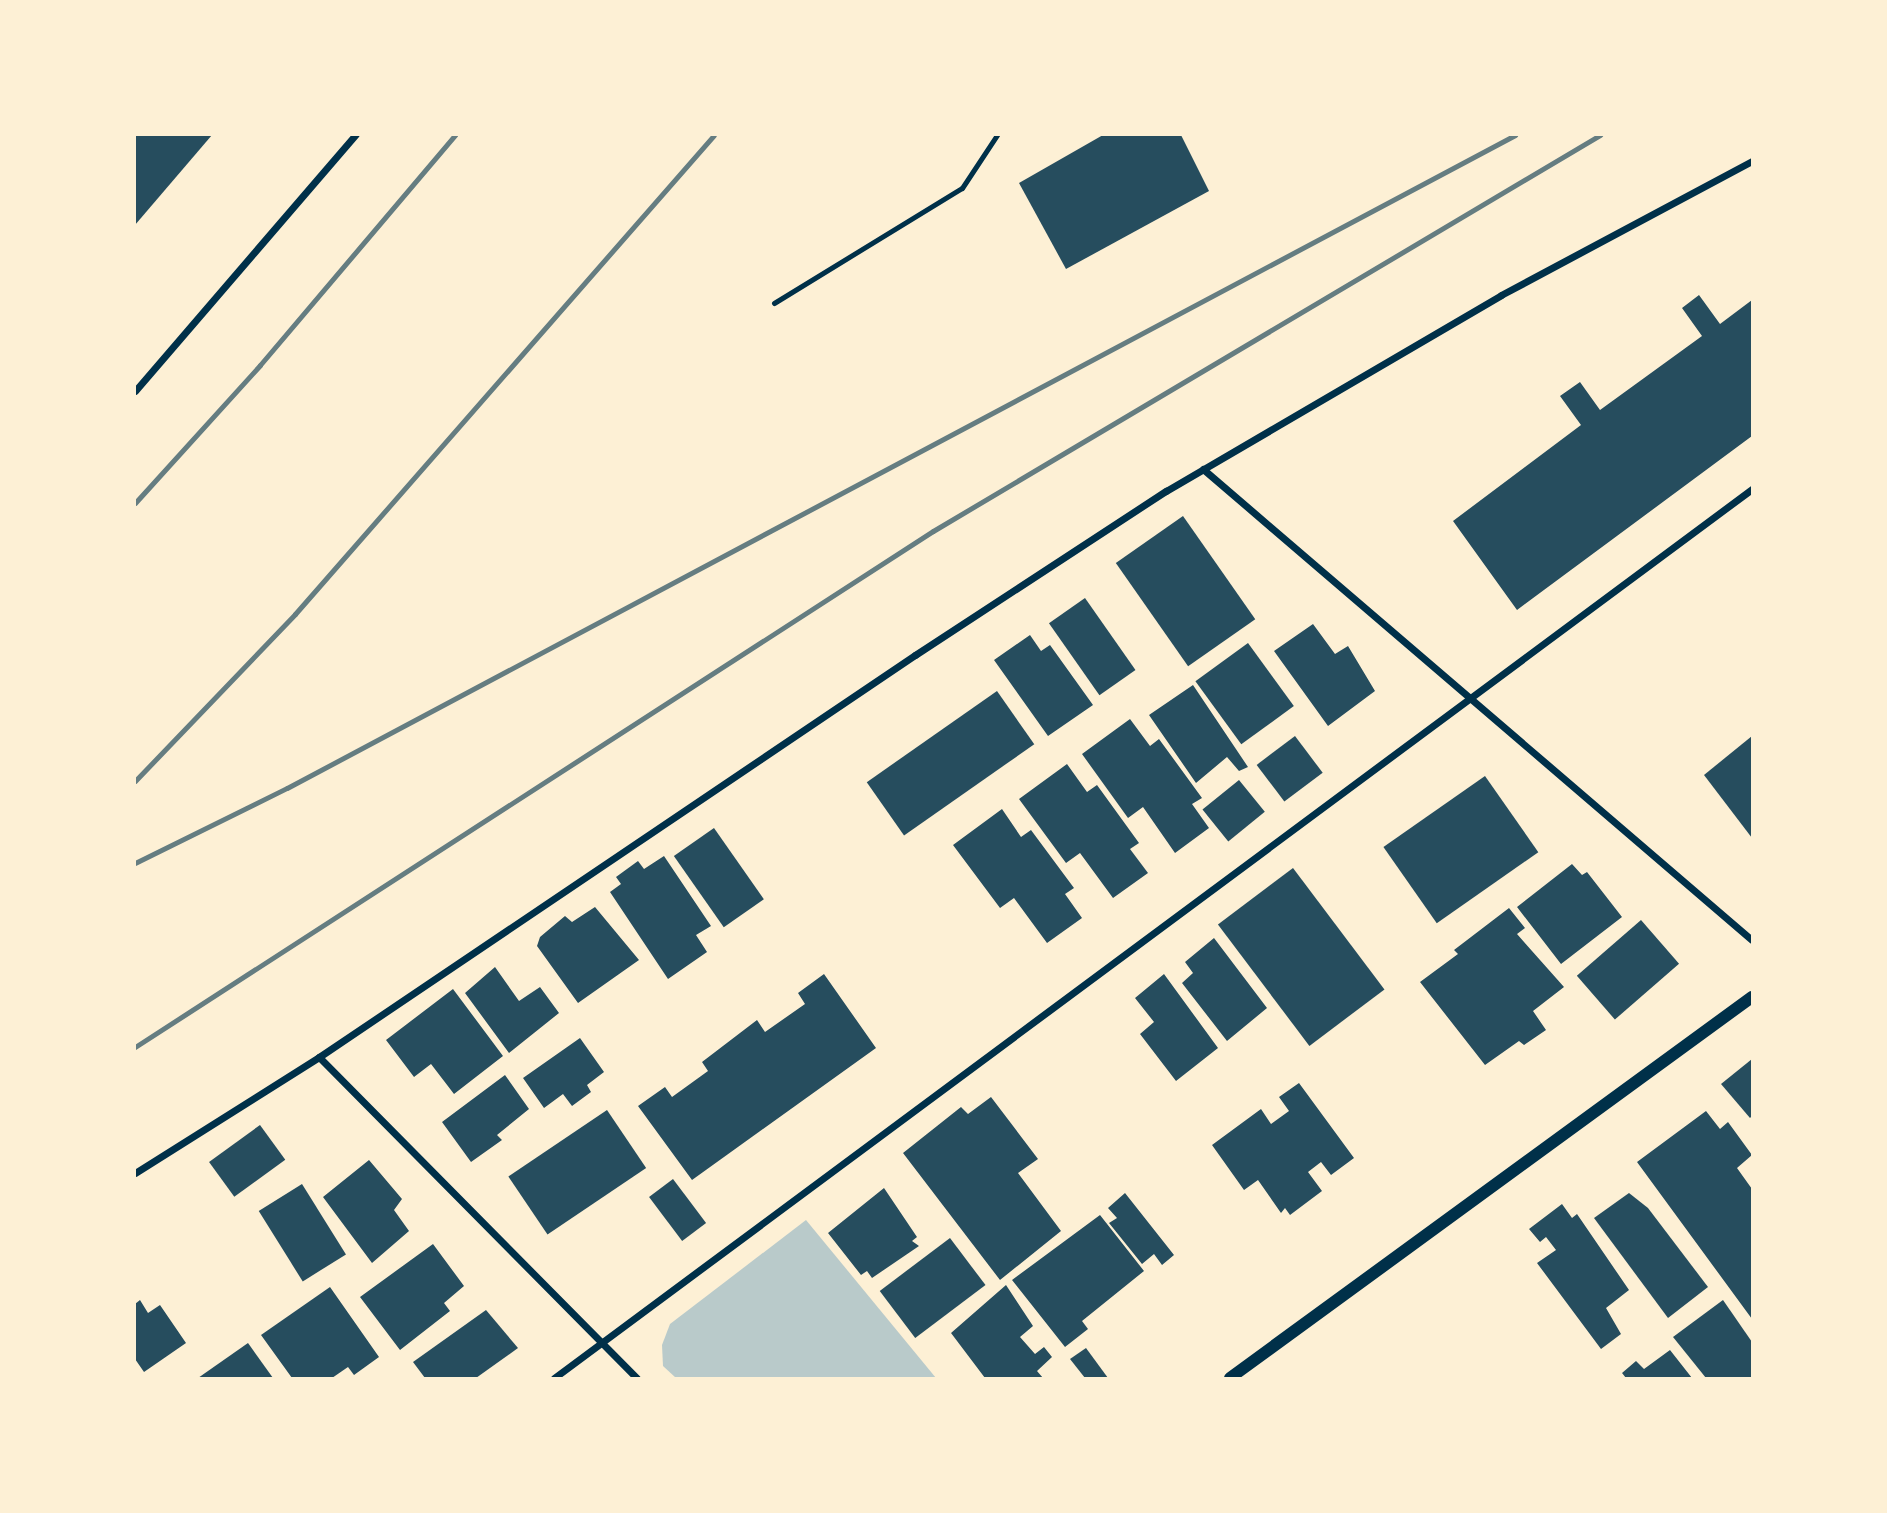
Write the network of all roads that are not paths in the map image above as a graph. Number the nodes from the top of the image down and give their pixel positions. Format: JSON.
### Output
{"nodes":[{"id":1,"x":355,"y":135,"type":"edge"},
{"id":2,"x":997,"y":135,"type":"edge"},
{"id":3,"x":1752,"y":161,"type":"edge"},
{"id":4,"x":774,"y":303,"type":"dead end"},
{"id":5,"x":135,"y":391,"type":"edge"},
{"id":6,"x":1202,"y":469,"type":"junction"},
{"id":7,"x":1752,"y":489,"type":"edge"},
{"id":8,"x":1470,"y":698,"type":"junction"},
{"id":9,"x":1752,"y":940,"type":"edge"},
{"id":10,"x":1752,"y":997,"type":"edge"},
{"id":11,"x":319,"y":1057,"type":"junction"},
{"id":12,"x":135,"y":1173,"type":"edge"},
{"id":13,"x":602,"y":1343,"type":"junction"},
{"id":14,"x":554,"y":1378,"type":"edge"},
{"id":15,"x":637,"y":1378,"type":"edge"},
{"id":16,"x":1230,"y":1378,"type":"edge"}],
"edges":[{"from":1,"to":5,"type":"street"},
{"from":2,"to":4,"type":"lane"},
{"from":3,"to":6,"type":"street"},
{"from":6,"to":8,"type":"street"},
{"from":6,"to":11,"type":"street"},
{"from":7,"to":8,"type":"street"},
{"from":8,"to":9,"type":"street"},
{"from":8,"to":13,"type":"street"},
{"from":10,"to":16,"type":"street"},
{"from":11,"to":12,"type":"street"},
{"from":11,"to":13,"type":"street"},
{"from":13,"to":14,"type":"street"},
{"from":13,"to":15,"type":"street"}]}
